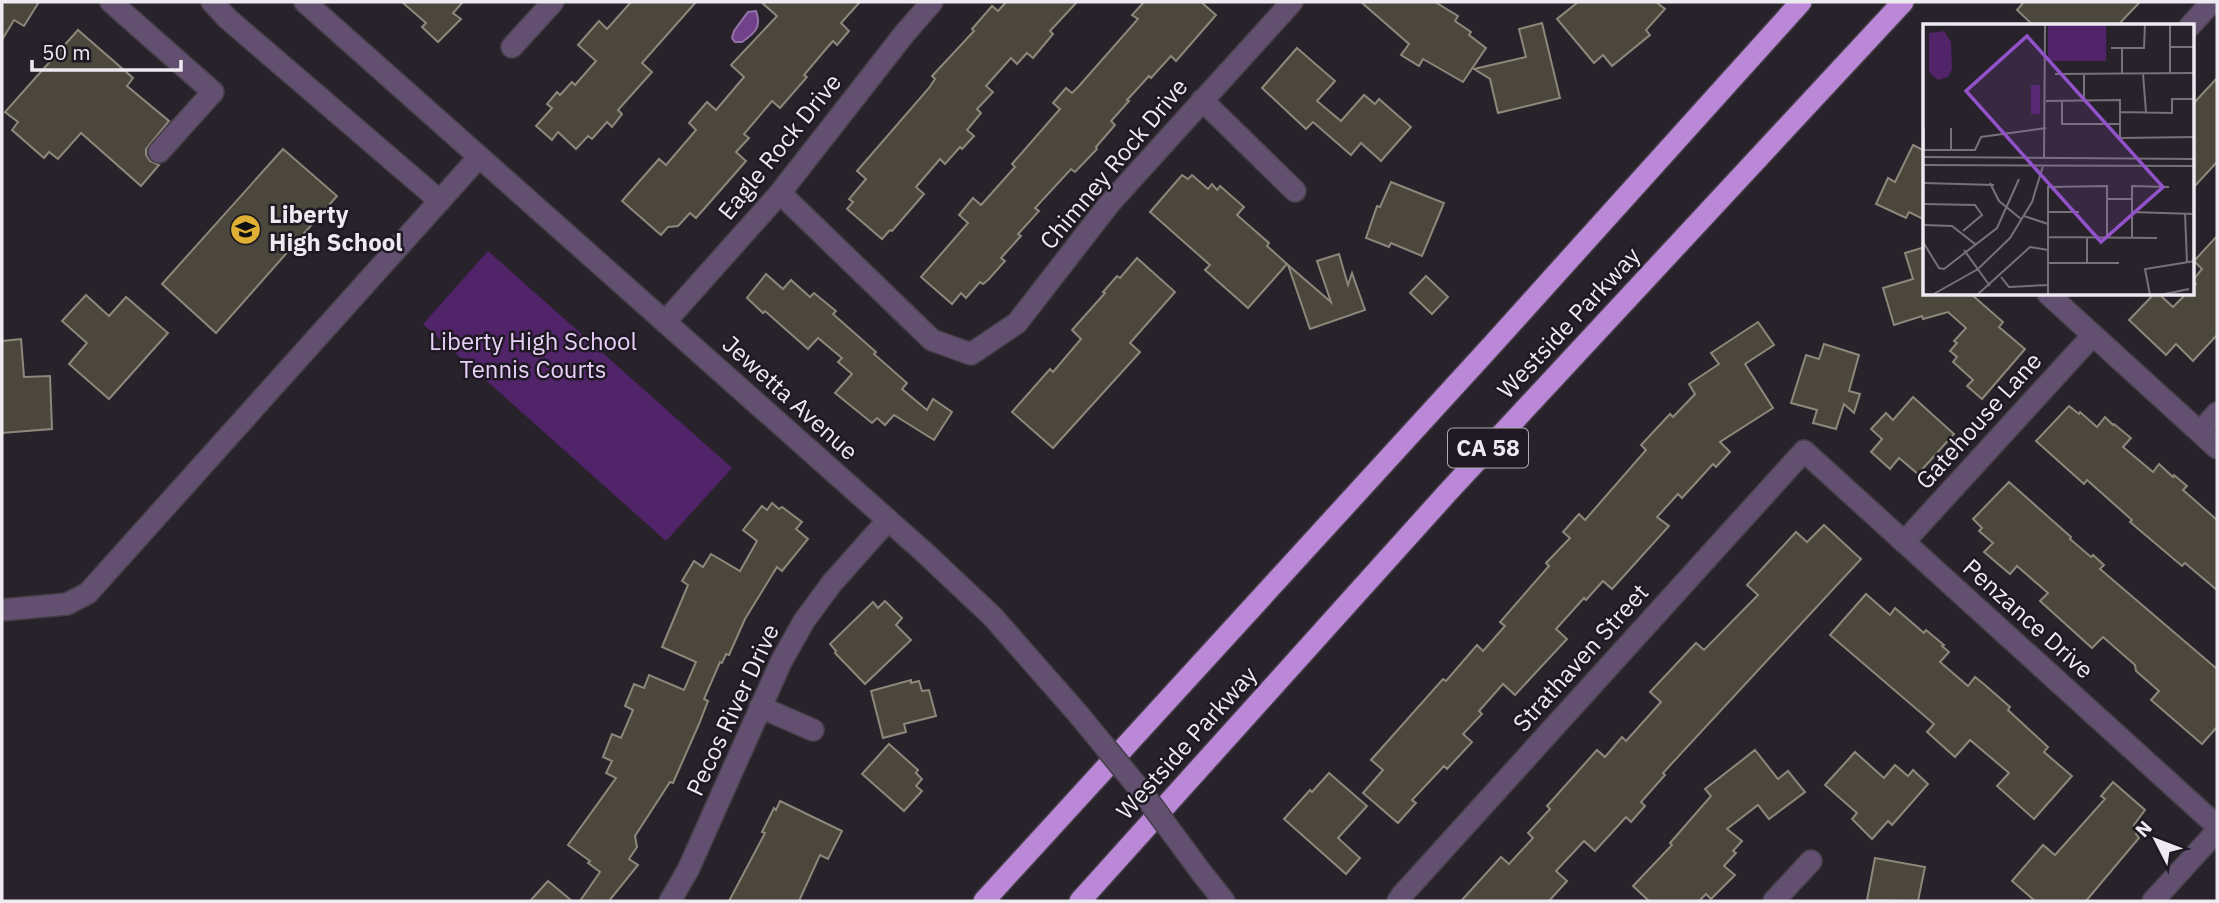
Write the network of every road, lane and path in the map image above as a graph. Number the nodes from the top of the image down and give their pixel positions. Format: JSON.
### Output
{"nodes":[{"id":1,"x":111,"y":2,"type":"edge"},
{"id":2,"x":212,"y":2,"type":"edge"},
{"id":3,"x":305,"y":2,"type":"edge"},
{"id":4,"x":553,"y":2,"type":"edge"},
{"id":5,"x":932,"y":2,"type":"edge"},
{"id":6,"x":1292,"y":2,"type":"edge"},
{"id":7,"x":1801,"y":2,"type":"edge"},
{"id":8,"x":1903,"y":2,"type":"edge"},
{"id":9,"x":2212,"y":2,"type":"edge"},
{"id":10,"x":2192,"y":24,"type":"edge"},
{"id":11,"x":512,"y":47,"type":"dead end"},
{"id":12,"x":1202,"y":100,"type":"junction"},
{"id":13,"x":159,"y":152,"type":"dead end"},
{"id":14,"x":479,"y":157,"type":"junction"},
{"id":15,"x":1295,"y":191,"type":"dead end"},
{"id":16,"x":780,"y":193,"type":"junction"},
{"id":17,"x":440,"y":201,"type":"junction"},
{"id":18,"x":2050,"y":296,"type":"edge"},
{"id":19,"x":665,"y":322,"type":"junction"},
{"id":20,"x":2093,"y":335,"type":"junction"},
{"id":21,"x":2217,"y":413,"type":"edge"},
{"id":22,"x":2200,"y":432,"type":"junction"},
{"id":23,"x":2217,"y":447,"type":"edge"},
{"id":24,"x":1804,"y":451,"type":"joint"},
{"id":25,"x":888,"y":520,"type":"junction"},
{"id":26,"x":1905,"y":542,"type":"junction"},
{"id":27,"x":2,"y":610,"type":"edge"},
{"id":28,"x":760,"y":707,"type":"junction"},
{"id":29,"x":813,"y":730,"type":"dead end"},
{"id":30,"x":2217,"y":828,"type":"edge"},
{"id":31,"x":1811,"y":861,"type":"dead end"},
{"id":32,"x":1201,"y":872,"type":"junction"},
{"id":33,"x":670,"y":901,"type":"edge"},
{"id":34,"x":985,"y":901,"type":"edge"},
{"id":35,"x":1080,"y":901,"type":"edge"},
{"id":36,"x":1215,"y":901,"type":"edge"},
{"id":37,"x":1224,"y":901,"type":"edge"},
{"id":38,"x":1398,"y":901,"type":"edge"},
{"id":39,"x":1774,"y":901,"type":"edge"},
{"id":40,"x":2153,"y":901,"type":"edge"}],
"edges":[{"from":1,"to":13,"type":"street"},
{"from":2,"to":17,"type":"street"},
{"from":3,"to":14,"type":"street","name":"Jewetta Avenue"},
{"from":4,"to":11,"type":"street"},
{"from":5,"to":16,"type":"street","name":"Eagle Rock Drive"},
{"from":6,"to":12,"type":"street","name":"Chimney Rock Drive"},
{"from":7,"to":34,"type":"highway","name":"Westside Parkway","number":"CA 58"},
{"from":8,"to":35,"type":"highway","name":"Westside Parkway","number":"CA 58"},
{"from":9,"to":10,"type":"street"},
{"from":12,"to":15,"type":"street"},
{"from":12,"to":16,"type":"street","name":"Chimney Rock Drive"},
{"from":14,"to":17,"type":"street"},
{"from":14,"to":19,"type":"street","name":"Jewetta Avenue"},
{"from":16,"to":19,"type":"street","name":"Eagle Rock Drive"},
{"from":17,"to":27,"type":"street"},
{"from":18,"to":20,"type":"street"},
{"from":19,"to":25,"type":"street","name":"Jewetta Avenue"},
{"from":20,"to":22,"type":"street"},
{"from":20,"to":26,"type":"street","name":"Gatehouse Lane"},
{"from":21,"to":22,"type":"street"},
{"from":22,"to":23,"type":"street"},
{"from":24,"to":26,"type":"street","name":"Penzance Drive"},
{"from":24,"to":38,"type":"street","name":"Strathaven Street"},
{"from":25,"to":28,"type":"street","name":"Pecos River Drive"},
{"from":25,"to":32,"type":"street","name":"Jewetta Avenue","bridge":true},
{"from":26,"to":30,"type":"street","name":"Penzance Drive"},
{"from":28,"to":29,"type":"street"},
{"from":28,"to":33,"type":"street","name":"Pecos River Drive"},
{"from":30,"to":40,"type":"street"},
{"from":31,"to":39,"type":"street"},
{"from":32,"to":36,"type":"street","name":"Jewetta Avenue"},
{"from":32,"to":37,"type":"street","name":"Jewetta Avenue"}]}
